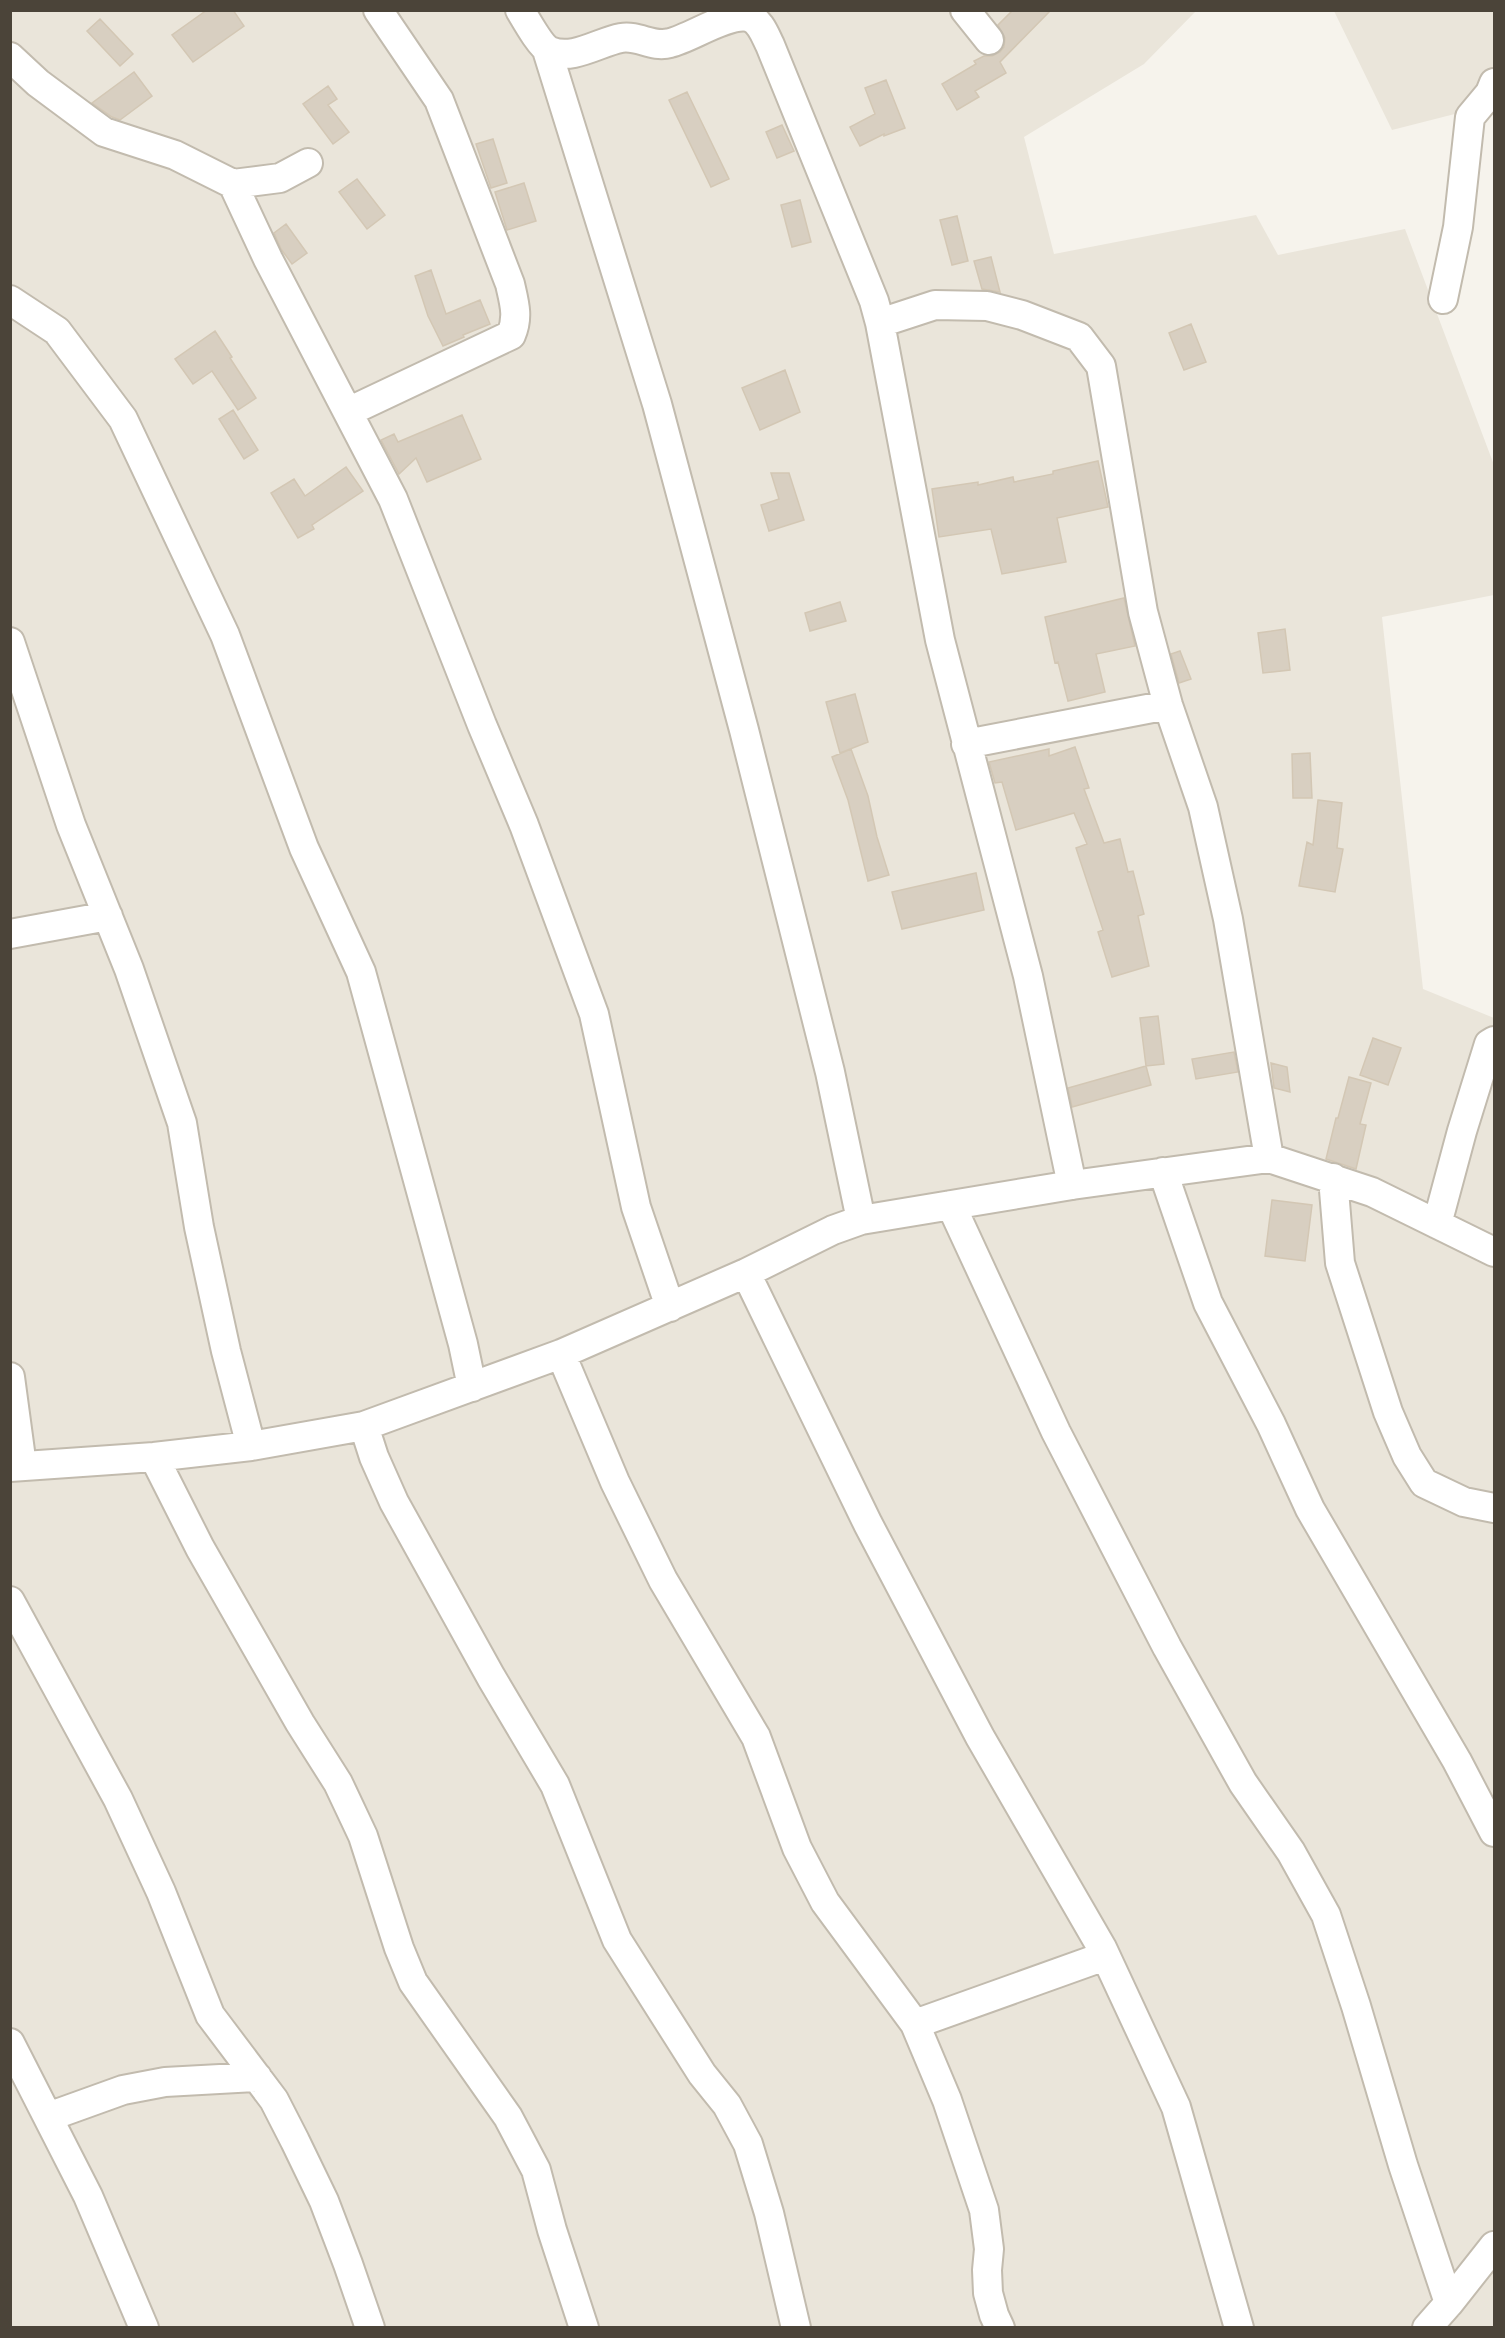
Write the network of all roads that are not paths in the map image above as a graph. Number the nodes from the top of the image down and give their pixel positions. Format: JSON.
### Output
{"nodes":[{"id":1,"x":378,"y":10,"type":"edge"},
{"id":2,"x":520,"y":10,"type":"edge"},
{"id":3,"x":965,"y":10,"type":"edge"},
{"id":4,"x":989,"y":40,"type":"dead end"},
{"id":5,"x":547,"y":50,"type":"junction"},
{"id":6,"x":10,"y":57,"type":"edge"},
{"id":7,"x":1494,"y":83,"type":"edge"},
{"id":8,"x":308,"y":163,"type":"dead end"},
{"id":9,"x":233,"y":184,"type":"junction"},
{"id":10,"x":1443,"y":299,"type":"dead end"},
{"id":11,"x":10,"y":300,"type":"edge"},
{"id":12,"x":880,"y":323,"type":"junction"},
{"id":13,"x":348,"y":412,"type":"junction"},
{"id":14,"x":10,"y":642,"type":"edge"},
{"id":15,"x":1168,"y":705,"type":"junction"},
{"id":16,"x":966,"y":744,"type":"junction"},
{"id":17,"x":108,"y":916,"type":"junction"},
{"id":18,"x":10,"y":934,"type":"edge"},
{"id":19,"x":1494,"y":1041,"type":"edge"},
{"id":20,"x":1269,"y":1158,"type":"junction"},
{"id":21,"x":1163,"y":1172,"type":"junction"},
{"id":22,"x":1333,"y":1178,"type":"junction"},
{"id":23,"x":1072,"y":1185,"type":"junction"},
{"id":24,"x":951,"y":1204,"type":"junction"},
{"id":25,"x":861,"y":1220,"type":"junction"},
{"id":26,"x":1437,"y":1224,"type":"junction"},
{"id":27,"x":1494,"y":1252,"type":"edge"},
{"id":28,"x":746,"y":1273,"type":"junction"},
{"id":29,"x":670,"y":1307,"type":"junction"},
{"id":30,"x":561,"y":1354,"type":"junction"},
{"id":31,"x":10,"y":1377,"type":"edge"},
{"id":32,"x":472,"y":1387,"type":"junction"},
{"id":33,"x":364,"y":1426,"type":"junction"},
{"id":34,"x":251,"y":1446,"type":"junction"},
{"id":35,"x":154,"y":1457,"type":"junction"},
{"id":36,"x":16,"y":1467,"type":"edge"},
{"id":37,"x":1494,"y":1508,"type":"edge"},
{"id":38,"x":10,"y":1600,"type":"edge"},
{"id":39,"x":1494,"y":1832,"type":"edge"},
{"id":40,"x":1105,"y":1956,"type":"junction"},
{"id":41,"x":915,"y":2024,"type":"junction"},
{"id":42,"x":10,"y":2043,"type":"edge"},
{"id":43,"x":257,"y":2077,"type":"junction"},
{"id":44,"x":48,"y":2117,"type":"junction"},
{"id":45,"x":1494,"y":2246,"type":"edge"},
{"id":46,"x":1440,"y":2319,"type":"edge"},
{"id":47,"x":144,"y":2328,"type":"edge"},
{"id":48,"x":370,"y":2328,"type":"edge"},
{"id":49,"x":584,"y":2328,"type":"edge"},
{"id":50,"x":796,"y":2328,"type":"edge"},
{"id":51,"x":1000,"y":2328,"type":"edge"},
{"id":52,"x":1239,"y":2328,"type":"edge"}],
"edges":[{"from":1,"to":13,"type":"street"},
{"from":2,"to":5,"type":"street"},
{"from":3,"to":4,"type":"street"},
{"from":5,"to":12,"type":"street"},
{"from":5,"to":25,"type":"street"},
{"from":6,"to":9,"type":"street"},
{"from":7,"to":10,"type":"street"},
{"from":8,"to":9,"type":"street"},
{"from":9,"to":13,"type":"street"},
{"from":11,"to":32,"type":"street"},
{"from":12,"to":15,"type":"street"},
{"from":12,"to":16,"type":"street"},
{"from":13,"to":29,"type":"street"},
{"from":14,"to":17,"type":"street"},
{"from":15,"to":16,"type":"street"},
{"from":15,"to":20,"type":"street"},
{"from":16,"to":23,"type":"street"},
{"from":17,"to":18,"type":"street"},
{"from":17,"to":34,"type":"street"},
{"from":19,"to":26,"type":"street"},
{"from":20,"to":21,"type":"street"},
{"from":20,"to":22,"type":"street"},
{"from":21,"to":23,"type":"street"},
{"from":21,"to":39,"type":"street"},
{"from":22,"to":26,"type":"street"},
{"from":22,"to":37,"type":"street"},
{"from":23,"to":24,"type":"street"},
{"from":24,"to":25,"type":"street"},
{"from":24,"to":46,"type":"street"},
{"from":25,"to":28,"type":"street"},
{"from":26,"to":27,"type":"street"},
{"from":28,"to":29,"type":"street"},
{"from":28,"to":40,"type":"street"},
{"from":29,"to":30,"type":"street"},
{"from":30,"to":32,"type":"street"},
{"from":30,"to":41,"type":"street"},
{"from":31,"to":36,"type":"street"},
{"from":32,"to":33,"type":"street"},
{"from":33,"to":34,"type":"street"},
{"from":33,"to":50,"type":"street"},
{"from":34,"to":35,"type":"street"},
{"from":35,"to":36,"type":"street"},
{"from":35,"to":49,"type":"street"},
{"from":38,"to":43,"type":"street"},
{"from":40,"to":41,"type":"street"},
{"from":40,"to":52,"type":"street"},
{"from":41,"to":51,"type":"street"},
{"from":42,"to":44,"type":"street"},
{"from":43,"to":44,"type":"street"},
{"from":43,"to":48,"type":"street"},
{"from":44,"to":47,"type":"street"},
{"from":45,"to":46,"type":"street"}]}
